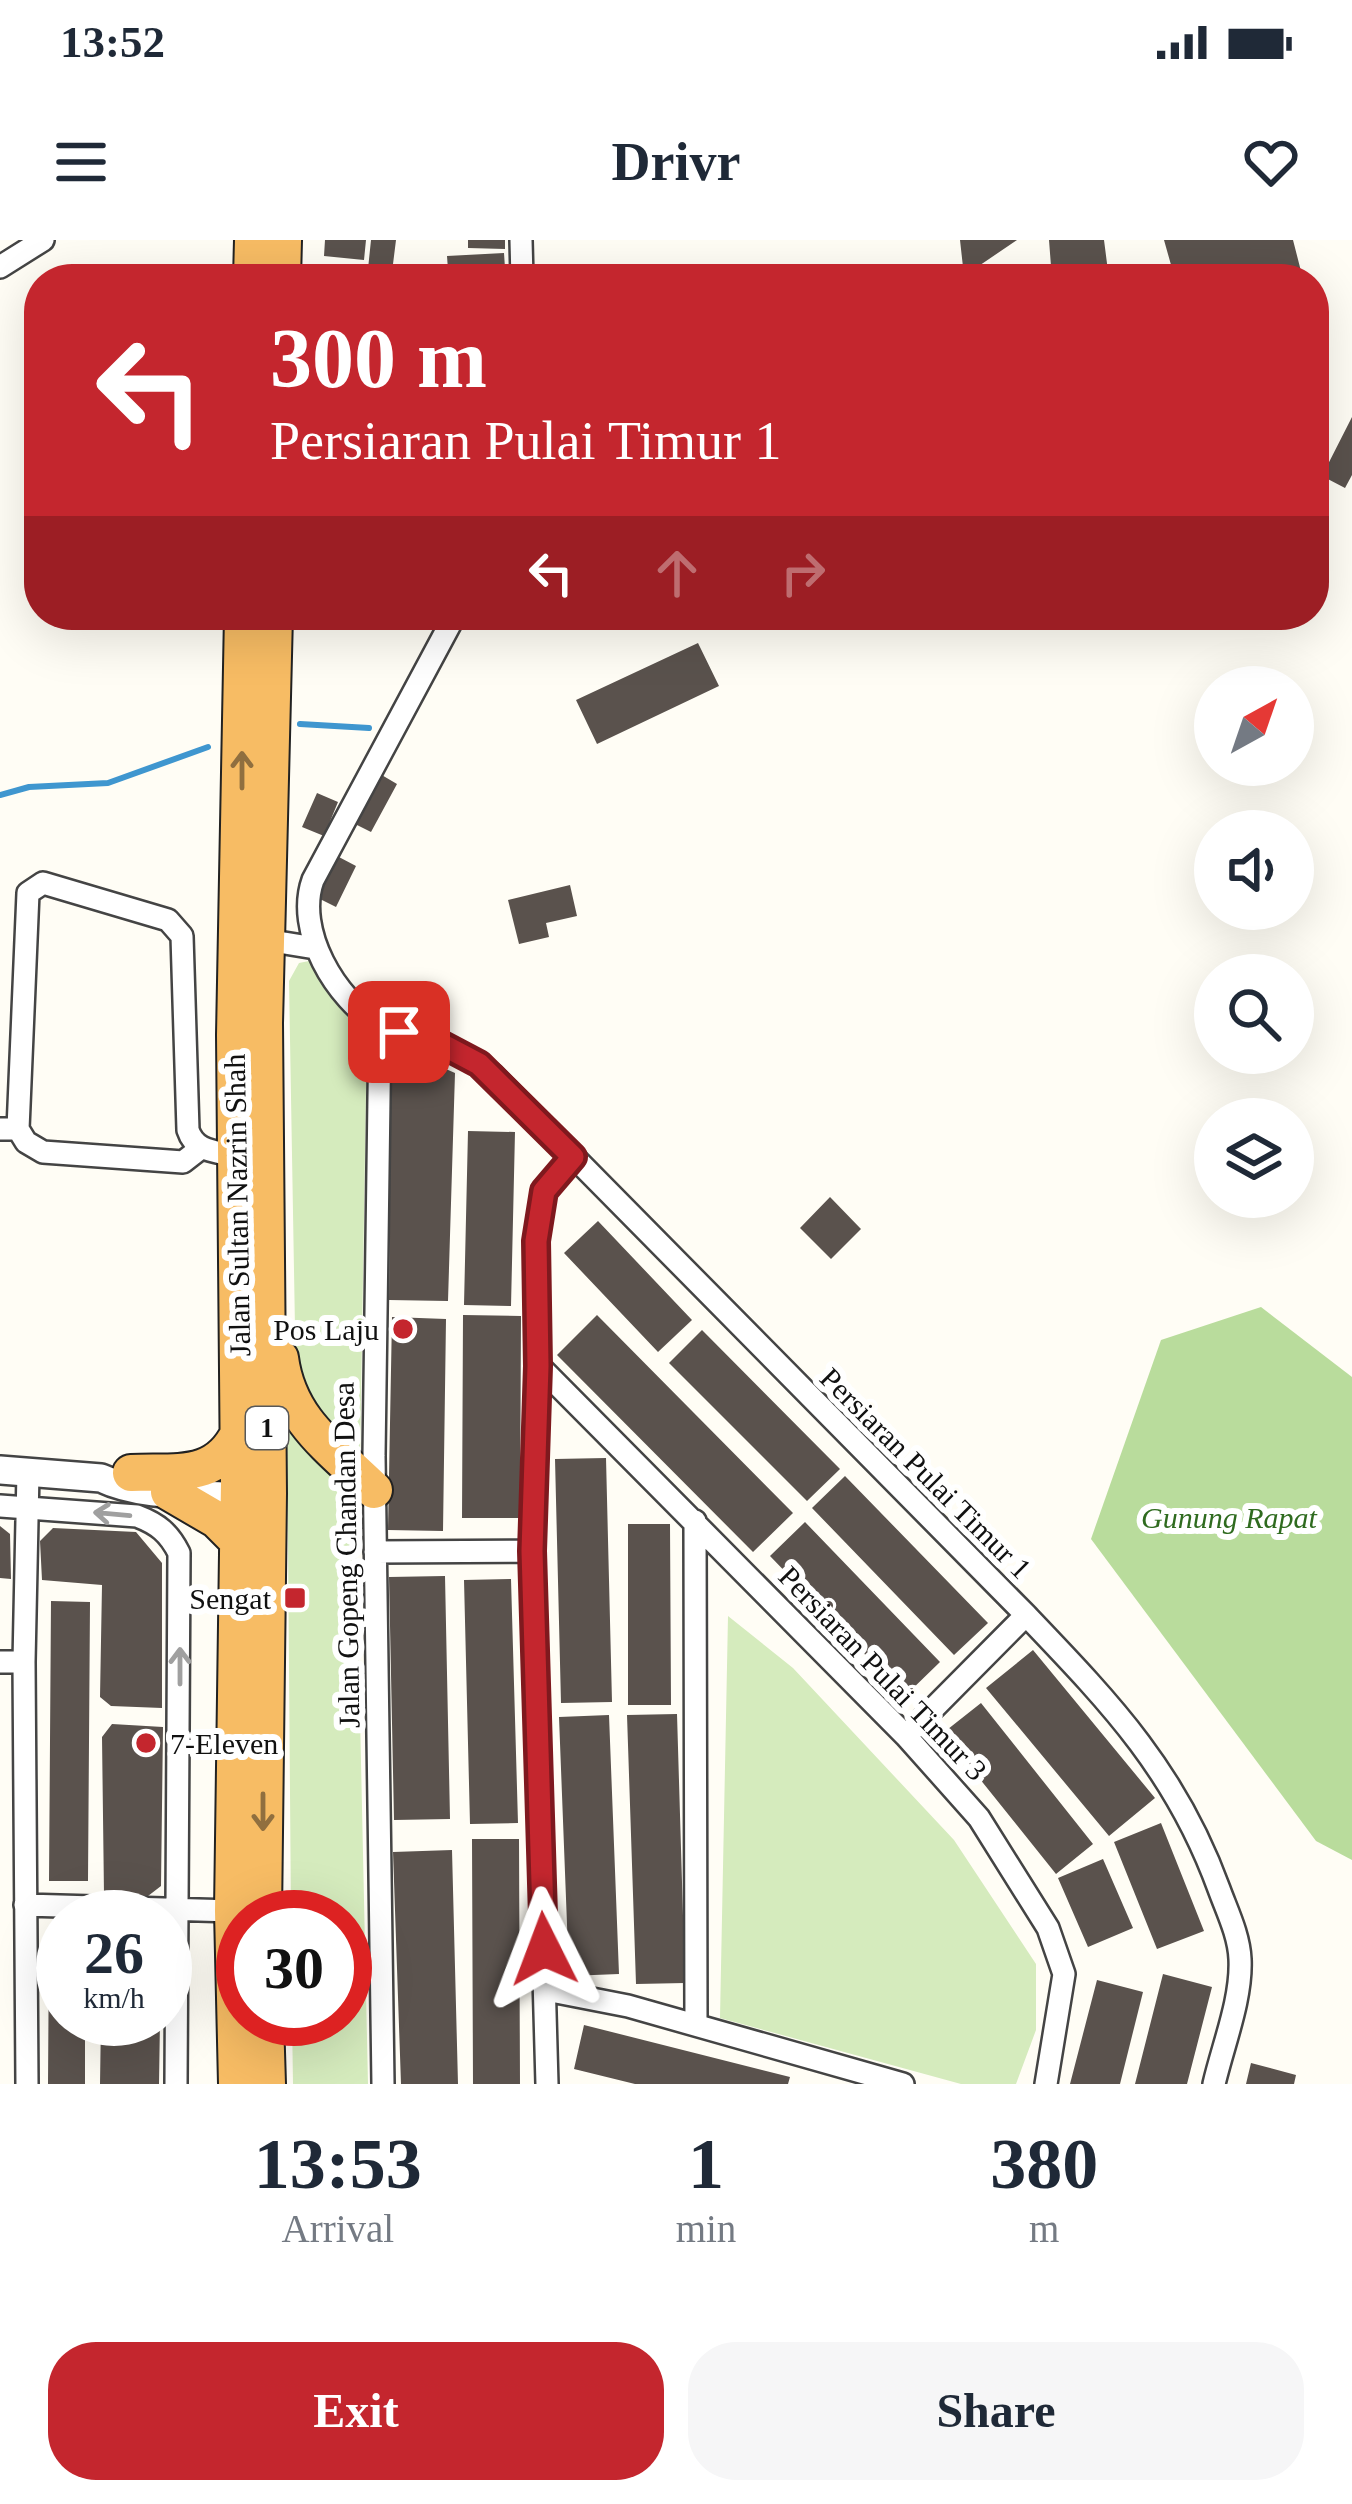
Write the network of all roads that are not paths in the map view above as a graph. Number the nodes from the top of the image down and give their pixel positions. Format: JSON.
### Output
{"nodes":[{"id":1,"x":43,"y":240,"type":"edge"},
{"id":2,"x":0,"y":267,"type":"edge"},
{"id":3,"x":243,"y":630,"type":"edge"},
{"id":4,"x":274,"y":630,"type":"edge"},
{"id":5,"x":447,"y":630,"type":"edge"},
{"id":6,"x":242,"y":842,"type":"junction"},
{"id":7,"x":266,"y":940,"type":"junction"},
{"id":8,"x":316,"y":948,"type":"junction"},
{"id":9,"x":380,"y":1026,"type":"junction"},
{"id":10,"x":235,"y":1035,"type":"junction"},
{"id":11,"x":9,"y":1129,"type":"edge"},
{"id":12,"x":218,"y":1152,"type":"junction"},
{"id":13,"x":573,"y":1157,"type":"junction"},
{"id":14,"x":266,"y":1302,"type":"junction"},
{"id":15,"x":538,"y":1366,"type":"junction"},
{"id":16,"x":239,"y":1433,"type":"junction"},
{"id":17,"x":14,"y":1471,"type":"edge"},
{"id":18,"x":116,"y":1475,"type":"junction"},
{"id":19,"x":243,"y":1490,"type":"junction"},
{"id":20,"x":374,"y":1490,"type":"junction"},
{"id":21,"x":169,"y":1492,"type":"junction"},
{"id":22,"x":0,"y":1505,"type":"edge"},
{"id":23,"x":28,"y":1507,"type":"junction"},
{"id":24,"x":695,"y":1521,"type":"junction"},
{"id":25,"x":238,"y":1541,"type":"junction"},
{"id":26,"x":532,"y":1551,"type":"junction"},
{"id":27,"x":374,"y":1552,"type":"junction"},
{"id":28,"x":1026,"y":1615,"type":"junction"},
{"id":29,"x":0,"y":1662,"type":"edge"},
{"id":30,"x":24,"y":1662,"type":"junction"},
{"id":31,"x":264,"y":1732,"type":"junction"},
{"id":32,"x":906,"y":1736,"type":"junction"},
{"id":33,"x":180,"y":1890,"type":"edge"},
{"id":34,"x":247,"y":1890,"type":"edge"},
{"id":35,"x":250,"y":1890,"type":"edge"},
{"id":36,"x":26,"y":1905,"type":"junction"},
{"id":37,"x":36,"y":1905,"type":"edge"},
{"id":38,"x":546,"y":1990,"type":"junction"},
{"id":39,"x":696,"y":2025,"type":"junction"},
{"id":40,"x":0,"y":2044,"type":"edge"},
{"id":41,"x":26,"y":2044,"type":"junction"},
{"id":42,"x":177,"y":2046,"type":"edge"},
{"id":43,"x":240,"y":2046,"type":"edge"},
{"id":44,"x":266,"y":2046,"type":"edge"},
{"id":45,"x":27,"y":2084,"type":"edge"},
{"id":46,"x":176,"y":2084,"type":"edge"},
{"id":47,"x":238,"y":2084,"type":"edge"},
{"id":48,"x":267,"y":2084,"type":"edge"},
{"id":49,"x":382,"y":2084,"type":"edge"},
{"id":50,"x":547,"y":2084,"type":"edge"},
{"id":51,"x":903,"y":2084,"type":"edge"},
{"id":52,"x":1046,"y":2084,"type":"edge"},
{"id":53,"x":1214,"y":2084,"type":"edge"}],
"edges":[{"from":1,"to":2,"type":"street"},
{"from":6,"to":3,"type":"highway","name":"Jalan Sultan Nazrin Shah","number":"1","one_way":true},
{"from":4,"to":7,"type":"highway","name":"Jalan Sultan Nazrin Shah","number":"1"},
{"from":5,"to":8,"type":"street"},
{"from":6,"to":7,"type":"highway"},
{"from":6,"to":10,"type":"highway","name":"Jalan Sultan Nazrin Shah","number":"1"},
{"from":7,"to":8,"type":"street"},
{"from":7,"to":10,"type":"highway"},
{"from":7,"to":14,"type":"highway","name":"Jalan Sultan Nazrin Shah","number":"1"},
{"from":8,"to":9,"type":"street"},
{"from":9,"to":13,"type":"street","name":"Persiaran Pulai Timur 1"},
{"from":9,"to":20,"type":"street","name":"Jalan Gopeng Chandan Desa"},
{"from":10,"to":12,"type":"highway","name":"Jalan Sultan Nazrin Shah","number":"1"},
{"from":11,"to":12,"type":"street"},
{"from":11,"to":12,"type":"street"},
{"from":12,"to":16,"type":"highway","name":"Jalan Sultan Nazrin Shah","number":"1"},
{"from":13,"to":15,"type":"street"},
{"from":13,"to":28,"type":"street","name":"Persiaran Pulai Timur 1"},
{"from":14,"to":19,"type":"highway"},
{"from":14,"to":20,"type":"highway"},
{"from":14,"to":31,"type":"highway","name":"Jalan Sultan Nazrin Shah","number":"1"},
{"from":15,"to":24,"type":"street","name":"Persiaran Pulai Timur 3"},
{"from":15,"to":26,"type":"street"},
{"from":16,"to":18,"type":"highway"},
{"from":16,"to":19,"type":"highway","name":"Jalan Sultan Nazrin Shah","number":"1"},
{"from":17,"to":18,"type":"street"},
{"from":17,"to":23,"type":"street"},
{"from":18,"to":19,"type":"street"},
{"from":18,"to":21,"type":"street"},
{"from":19,"to":21,"type":"street"},
{"from":19,"to":25,"type":"highway","name":"Jalan Sultan Nazrin Shah","number":"1"},
{"from":19,"to":31,"type":"highway"},
{"from":20,"to":27,"type":"street","name":"Jalan Gopeng Chandan Desa"},
{"from":21,"to":25,"type":"highway"},
{"from":22,"to":23,"type":"street"},
{"from":23,"to":30,"type":"street"},
{"from":33,"to":23,"type":"street","one_way":true},
{"from":24,"to":32,"type":"street","name":"Persiaran Pulai Timur 3"},
{"from":24,"to":39,"type":"street"},
{"from":25,"to":34,"type":"highway","name":"Jalan Sultan Nazrin Shah","number":"1"},
{"from":26,"to":27,"type":"street"},
{"from":26,"to":38,"type":"street"},
{"from":27,"to":49,"type":"street","name":"Jalan Gopeng Chandan Desa"},
{"from":28,"to":32,"type":"street"},
{"from":28,"to":53,"type":"street","name":"Persiaran Pulai Timur 1"},
{"from":29,"to":30,"type":"street"},
{"from":30,"to":36,"type":"street"},
{"from":31,"to":35,"type":"highway","name":"Jalan Sultan Nazrin Shah","number":"1","one_way":true},
{"from":32,"to":52,"type":"street","name":"Persiaran Pulai Timur 3"},
{"from":36,"to":37,"type":"street"},
{"from":36,"to":41,"type":"street"},
{"from":38,"to":39,"type":"street"},
{"from":38,"to":50,"type":"street"},
{"from":39,"to":51,"type":"street"},
{"from":40,"to":41,"type":"street"},
{"from":41,"to":45,"type":"street"},
{"from":42,"to":46,"type":"street"},
{"from":43,"to":47,"type":"highway","name":"Jalan Sultan Nazrin Shah","number":"1"},
{"from":44,"to":48,"type":"highway"}]}
